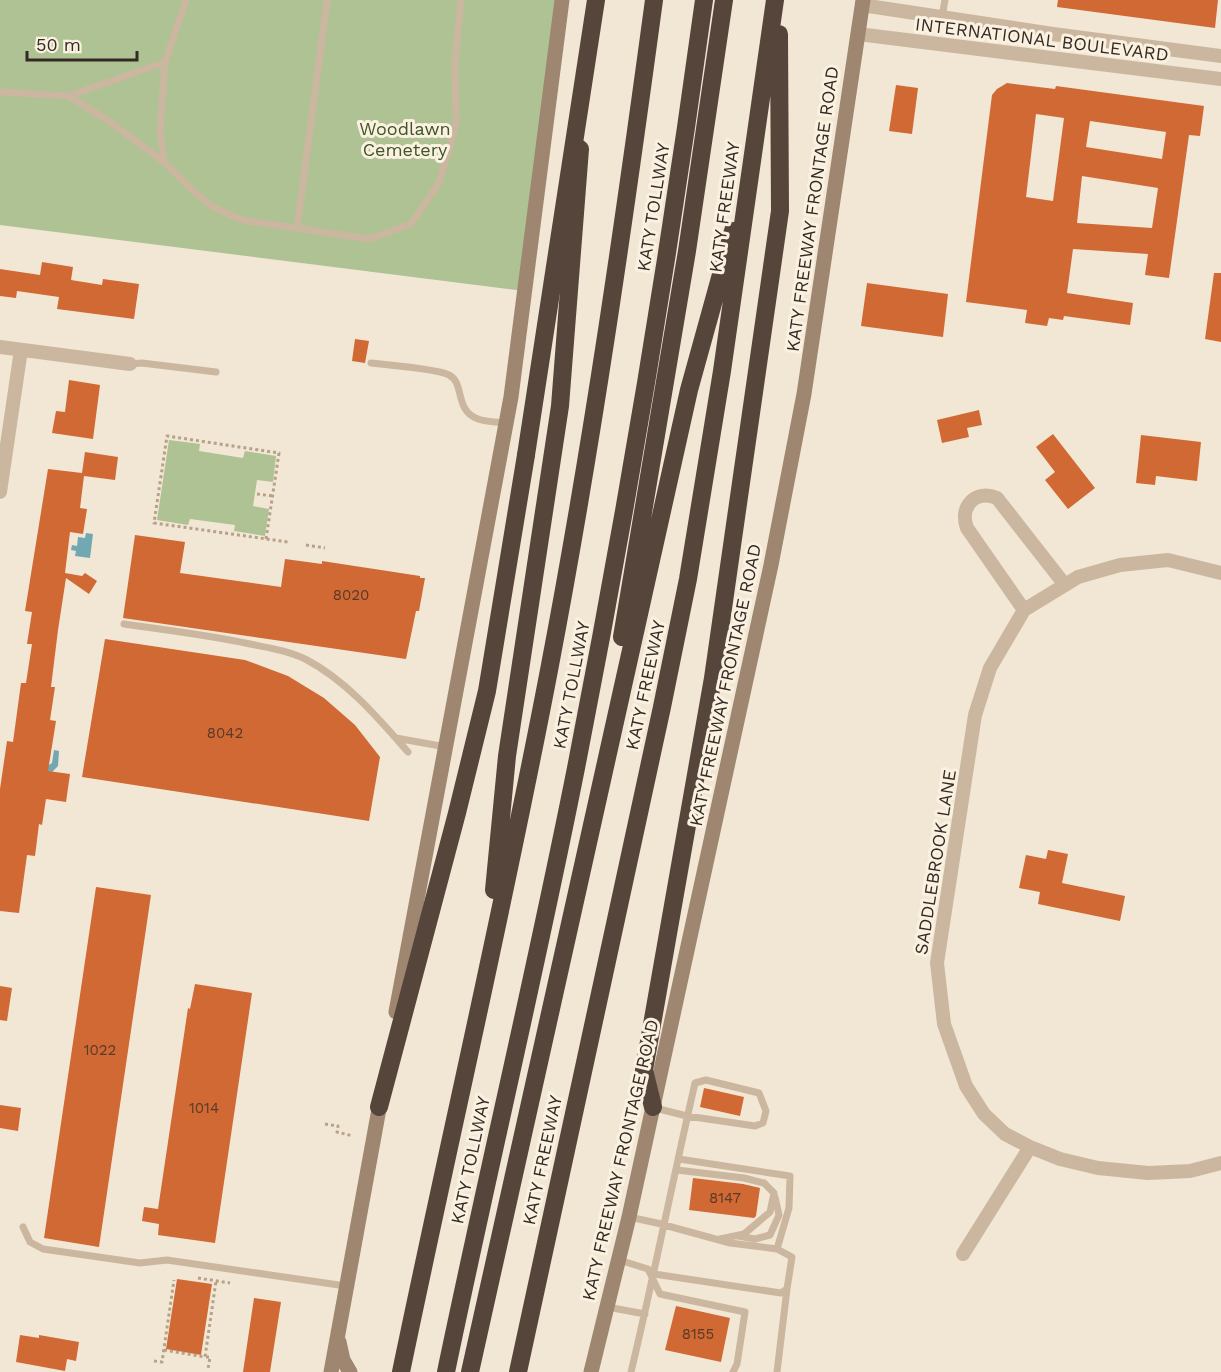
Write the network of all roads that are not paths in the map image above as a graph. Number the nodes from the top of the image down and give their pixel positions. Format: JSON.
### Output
{"nodes":[{"id":1,"x":186,"y":0,"type":"edge"},
{"id":2,"x":327,"y":0,"type":"edge"},
{"id":3,"x":462,"y":0,"type":"edge"},
{"id":4,"x":562,"y":0,"type":"edge"},
{"id":5,"x":587,"y":0,"type":"edge"},
{"id":6,"x":596,"y":0,"type":"edge"},
{"id":7,"x":654,"y":0,"type":"edge"},
{"id":8,"x":704,"y":0,"type":"edge"},
{"id":9,"x":724,"y":0,"type":"edge"},
{"id":10,"x":777,"y":0,"type":"edge"},
{"id":11,"x":945,"y":0,"type":"edge"},
{"id":12,"x":862,"y":3,"type":"edge"},
{"id":13,"x":942,"y":18,"type":"junction"},
{"id":14,"x":963,"y":21,"type":"junction"},
{"id":15,"x":858,"y":34,"type":"junction"},
{"id":16,"x":1053,"y":34,"type":"junction"},
{"id":17,"x":960,"y":47,"type":"junction"},
{"id":18,"x":1220,"y":56,"type":"edge"},
{"id":19,"x":1050,"y":57,"type":"junction"},
{"id":20,"x":165,"y":62,"type":"junction"},
{"id":21,"x":1218,"y":79,"type":"edge"},
{"id":22,"x":0,"y":92,"type":"edge"},
{"id":23,"x":69,"y":96,"type":"junction"},
{"id":24,"x":164,"y":162,"type":"junction"},
{"id":25,"x":751,"y":165,"type":"junction"},
{"id":26,"x":297,"y":229,"type":"junction"},
{"id":27,"x":0,"y":347,"type":"edge"},
{"id":28,"x":21,"y":350,"type":"junction"},
{"id":29,"x":371,"y":363,"type":"dead end"},
{"id":30,"x":130,"y":364,"type":"joint"},
{"id":31,"x":216,"y":372,"type":"dead end"},
{"id":32,"x":506,"y":423,"type":"junction"},
{"id":33,"x":0,"y":492,"type":"edge"},
{"id":34,"x":1221,"y":573,"type":"edge"},
{"id":35,"x":1065,"y":585,"type":"junction"},
{"id":36,"x":1024,"y":610,"type":"junction"},
{"id":37,"x":124,"y":624,"type":"dead end"},
{"id":38,"x":396,"y":738,"type":"junction"},
{"id":39,"x":446,"y":747,"type":"junction"},
{"id":40,"x":408,"y":752,"type":"dead end"},
{"id":41,"x":585,"y":860,"type":"junction"},
{"id":42,"x":486,"y":974,"type":"junction"},
{"id":43,"x":379,"y":1107,"type":"junction"},
{"id":44,"x":653,"y":1107,"type":"junction"},
{"id":45,"x":687,"y":1116,"type":"junction"},
{"id":46,"x":1030,"y":1147,"type":"junction"},
{"id":47,"x":680,"y":1159,"type":"junction"},
{"id":48,"x":1221,"y":1163,"type":"edge"},
{"id":49,"x":677,"y":1170,"type":"junction"},
{"id":50,"x":774,"y":1193,"type":"junction"},
{"id":51,"x":629,"y":1217,"type":"junction"},
{"id":52,"x":664,"y":1225,"type":"junction"},
{"id":53,"x":23,"y":1227,"type":"dead end"},
{"id":54,"x":735,"y":1236,"type":"junction"},
{"id":55,"x":718,"y":1240,"type":"junction"},
{"id":56,"x":777,"y":1249,"type":"junction"},
{"id":57,"x":963,"y":1254,"type":"dead end"},
{"id":58,"x":619,"y":1260,"type":"junction"},
{"id":59,"x":653,"y":1276,"type":"junction"},
{"id":60,"x":346,"y":1286,"type":"junction"},
{"id":61,"x":787,"y":1289,"type":"junction"},
{"id":62,"x":607,"y":1307,"type":"junction"},
{"id":63,"x":645,"y":1314,"type":"junction"},
{"id":64,"x":338,"y":1336,"type":"junction"},
{"id":65,"x":403,"y":1363,"type":"edge"},
{"id":66,"x":447,"y":1367,"type":"edge"},
{"id":67,"x":470,"y":1370,"type":"edge"},
{"id":68,"x":331,"y":1372,"type":"edge"},
{"id":69,"x":350,"y":1372,"type":"edge"},
{"id":70,"x":518,"y":1372,"type":"edge"},
{"id":71,"x":591,"y":1372,"type":"edge"},
{"id":72,"x":631,"y":1372,"type":"edge"},
{"id":73,"x":733,"y":1372,"type":"edge"},
{"id":74,"x":777,"y":1372,"type":"edge"}],
"edges":[{"from":1,"to":20,"type":"lane"},
{"from":2,"to":26,"type":"lane"},
{"from":3,"to":26,"type":"lane"},
{"from":4,"to":32,"type":"main road"},
{"from":5,"to":42,"type":"highway"},
{"from":6,"to":43,"type":"highway","bridge":true},
{"from":7,"to":42,"type":"highway"},
{"from":8,"to":66,"type":"highway","name":"KATY TOLLWAY"},
{"from":9,"to":41,"type":"highway"},
{"from":10,"to":25,"type":"highway","name":"KATY FREEWAY"},
{"from":10,"to":44,"type":"highway"},
{"from":11,"to":13,"type":"lane"},
{"from":12,"to":13,"type":"street","name":"INTERNATIONAL BOULEVARD"},
{"from":12,"to":15,"type":"main road","name":"KATY FREEWAY FRONTAGE ROAD"},
{"from":13,"to":14,"type":"street","name":"INTERNATIONAL BOULEVARD"},
{"from":14,"to":16,"type":"street","name":"INTERNATIONAL BOULEVARD"},
{"from":14,"to":17,"type":"street"},
{"from":15,"to":17,"type":"street","name":"INTERNATIONAL BOULEVARD"},
{"from":15,"to":44,"type":"main road","name":"KATY FREEWAY FRONTAGE ROAD"},
{"from":16,"to":18,"type":"street","name":"INTERNATIONAL BOULEVARD"},
{"from":16,"to":19,"type":"street"},
{"from":17,"to":19,"type":"street","name":"INTERNATIONAL BOULEVARD"},
{"from":18,"to":21,"type":"street"},
{"from":19,"to":21,"type":"street","name":"INTERNATIONAL BOULEVARD"},
{"from":20,"to":23,"type":"lane"},
{"from":20,"to":24,"type":"lane"},
{"from":22,"to":23,"type":"lane"},
{"from":23,"to":24,"type":"lane"},
{"from":24,"to":26,"type":"lane"},
{"from":25,"to":41,"type":"highway"},
{"from":25,"to":70,"type":"highway","name":"KATY FREEWAY"},
{"from":27,"to":28,"type":"street"},
{"from":28,"to":30,"type":"street"},
{"from":28,"to":33,"type":"street"},
{"from":29,"to":32,"type":"lane"},
{"from":30,"to":31,"type":"lane"},
{"from":32,"to":39,"type":"main road"},
{"from":34,"to":35,"type":"street","name":"SADDLEBROOK LANE"},
{"from":35,"to":36,"type":"street","name":"SADDLEBROOK LANE"},
{"from":35,"to":36,"type":"street"},
{"from":36,"to":46,"type":"street","name":"SADDLEBROOK LANE"},
{"from":37,"to":38,"type":"lane"},
{"from":38,"to":39,"type":"lane"},
{"from":38,"to":40,"type":"lane"},
{"from":39,"to":43,"type":"main road"},
{"from":41,"to":67,"type":"highway"},
{"from":42,"to":65,"type":"highway"},
{"from":43,"to":60,"type":"main road"},
{"from":44,"to":45,"type":"lane"},
{"from":44,"to":51,"type":"main road","name":"KATY FREEWAY FRONTAGE ROAD"},
{"from":45,"to":45,"type":"lane"},
{"from":45,"to":47,"type":"lane"},
{"from":46,"to":48,"type":"street","name":"SADDLEBROOK LANE"},
{"from":46,"to":57,"type":"street"},
{"from":47,"to":49,"type":"lane"},
{"from":47,"to":56,"type":"lane"},
{"from":49,"to":50,"type":"lane"},
{"from":49,"to":52,"type":"lane"},
{"from":50,"to":54,"type":"lane"},
{"from":50,"to":54,"type":"lane"},
{"from":51,"to":52,"type":"lane"},
{"from":51,"to":58,"type":"main road","name":"KATY FREEWAY FRONTAGE ROAD"},
{"from":52,"to":55,"type":"lane"},
{"from":52,"to":59,"type":"lane"},
{"from":53,"to":60,"type":"lane"},
{"from":54,"to":55,"type":"lane"},
{"from":55,"to":56,"type":"lane"},
{"from":56,"to":61,"type":"lane"},
{"from":58,"to":59,"type":"lane"},
{"from":58,"to":62,"type":"main road","name":"KATY FREEWAY FRONTAGE ROAD"},
{"from":59,"to":61,"type":"lane"},
{"from":59,"to":63,"type":"lane"},
{"from":59,"to":73,"type":"lane"},
{"from":60,"to":64,"type":"main road"},
{"from":61,"to":74,"type":"lane"},
{"from":62,"to":63,"type":"lane"},
{"from":62,"to":71,"type":"main road","name":"KATY FREEWAY FRONTAGE ROAD"},
{"from":63,"to":72,"type":"lane"},
{"from":64,"to":68,"type":"main road"},
{"from":64,"to":69,"type":"main road"}]}
